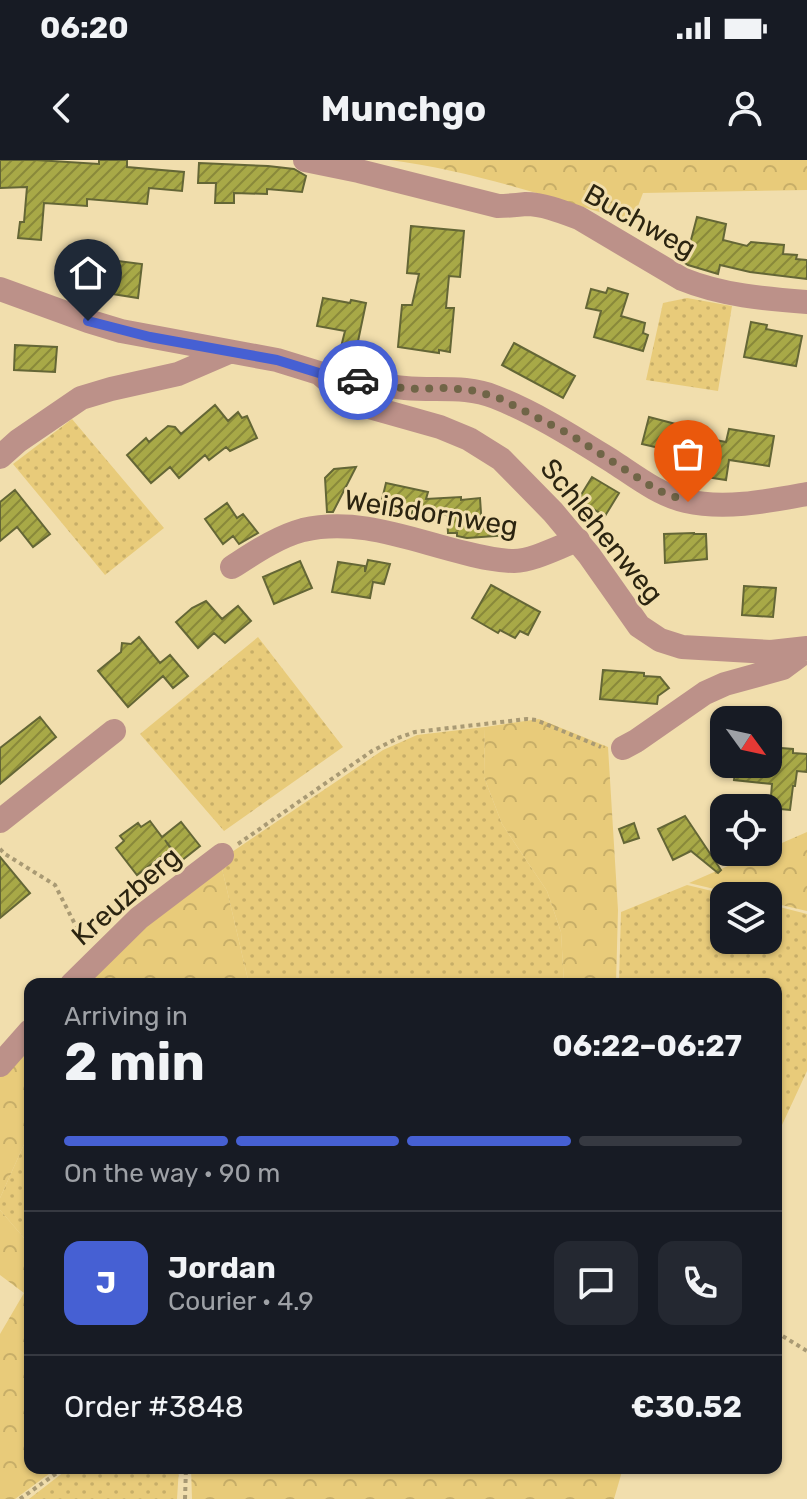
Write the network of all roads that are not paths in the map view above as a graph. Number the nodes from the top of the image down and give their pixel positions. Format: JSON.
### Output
{"nodes":[{"id":1,"x":305,"y":160,"type":"edge"},
{"id":2,"x":0,"y":289,"type":"edge"},
{"id":3,"x":807,"y":302,"type":"edge"},
{"id":4,"x":229,"y":352,"type":"junction"},
{"id":5,"x":319,"y":373,"type":"junction"},
{"id":6,"x":0,"y":457,"type":"edge"},
{"id":7,"x":807,"y":494,"type":"edge"},
{"id":8,"x":578,"y":540,"type":"junction"},
{"id":9,"x":232,"y":567,"type":"dead end"},
{"id":10,"x":807,"y":649,"type":"edge"},
{"id":11,"x":114,"y":731,"type":"dead end"},
{"id":12,"x":623,"y":748,"type":"road end"},
{"id":13,"x":0,"y":821,"type":"edge"},
{"id":14,"x":222,"y":855,"type":"road end"},
{"id":15,"x":78,"y":978,"type":"edge"},
{"id":16,"x":24,"y":1038,"type":"edge"},
{"id":17,"x":0,"y":1065,"type":"edge"}],
"edges":[{"from":1,"to":3,"type":"street","name":"Buchweg"},
{"from":2,"to":4,"type":"street","name":"Schlehenweg"},
{"from":4,"to":5,"type":"street","name":"Schlehenweg"},
{"from":4,"to":6,"type":"street"},
{"from":5,"to":7,"type":"street"},
{"from":5,"to":8,"type":"street","name":"Schlehenweg"},
{"from":8,"to":9,"type":"street","name":"Weißdornweg"},
{"from":8,"to":10,"type":"street","name":"Schlehenweg"},
{"from":10,"to":12,"type":"street","name":"Schlehenweg"},
{"from":11,"to":13,"type":"street"},
{"from":14,"to":15,"type":"street","name":"Kreuzberg"},
{"from":16,"to":17,"type":"street"}]}
